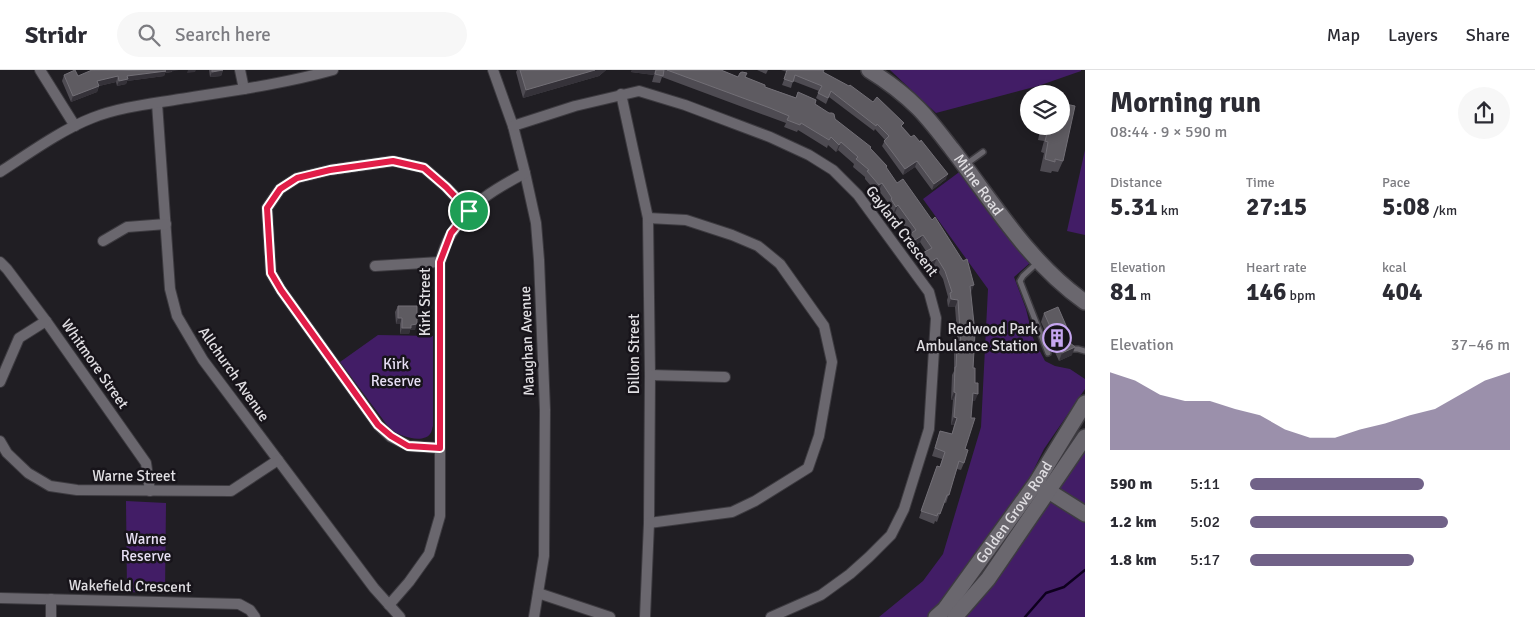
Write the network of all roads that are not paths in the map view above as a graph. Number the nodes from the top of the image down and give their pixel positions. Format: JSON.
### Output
{"nodes":[{"id":1,"x":40,"y":70,"type":"edge"},
{"id":2,"x":240,"y":70,"type":"edge"},
{"id":3,"x":333,"y":70,"type":"edge"},
{"id":4,"x":493,"y":70,"type":"edge"},
{"id":5,"x":869,"y":70,"type":"edge"},
{"id":6,"x":244,"y":89,"type":"junction"},
{"id":7,"x":621,"y":94,"type":"junction"},
{"id":8,"x":157,"y":102,"type":"junction"},
{"id":9,"x":75,"y":126,"type":"junction"},
{"id":10,"x":513,"y":126,"type":"junction"},
{"id":11,"x":983,"y":152,"type":"dead end"},
{"id":12,"x":965,"y":166,"type":"junction"},
{"id":13,"x":0,"y":172,"type":"edge"},
{"id":14,"x":524,"y":173,"type":"junction"},
{"id":15,"x":469,"y":211,"type":"junction"},
{"id":16,"x":648,"y":218,"type":"junction"},
{"id":17,"x":166,"y":224,"type":"junction"},
{"id":18,"x":103,"y":241,"type":"dead end"},
{"id":19,"x":0,"y":262,"type":"edge"},
{"id":20,"x":440,"y":262,"type":"junction"},
{"id":21,"x":1039,"y":262,"type":"junction"},
{"id":22,"x":375,"y":266,"type":"dead end"},
{"id":23,"x":1085,"y":302,"type":"edge"},
{"id":24,"x":46,"y":321,"type":"junction"},
{"id":25,"x":1070,"y":349,"type":"edge"},
{"id":26,"x":1085,"y":351,"type":"edge"},
{"id":27,"x":1048,"y":353,"type":"dead end"},
{"id":28,"x":650,"y":375,"type":"junction"},
{"id":29,"x":726,"y":377,"type":"dead end"},
{"id":30,"x":0,"y":382,"type":"edge"},
{"id":31,"x":1085,"y":403,"type":"edge"},
{"id":32,"x":1085,"y":437,"type":"edge"},
{"id":33,"x":0,"y":441,"type":"edge"},
{"id":34,"x":440,"y":448,"type":"junction"},
{"id":35,"x":278,"y":460,"type":"junction"},
{"id":36,"x":1042,"y":487,"type":"junction"},
{"id":37,"x":150,"y":491,"type":"junction"},
{"id":38,"x":1085,"y":514,"type":"edge"},
{"id":39,"x":648,"y":523,"type":"junction"},
{"id":40,"x":538,"y":593,"type":"junction"},
{"id":41,"x":0,"y":598,"type":"edge"},
{"id":42,"x":51,"y":599,"type":"junction"},
{"id":43,"x":389,"y":605,"type":"junction"},
{"id":44,"x":51,"y":617,"type":"edge"},
{"id":45,"x":255,"y":617,"type":"edge"},
{"id":46,"x":400,"y":617,"type":"edge"},
{"id":47,"x":534,"y":617,"type":"edge"},
{"id":48,"x":610,"y":617,"type":"edge"},
{"id":49,"x":645,"y":617,"type":"edge"},
{"id":50,"x":771,"y":617,"type":"edge"},
{"id":51,"x":936,"y":617,"type":"edge"},
{"id":52,"x":955,"y":617,"type":"edge"}],
"edges":[{"from":1,"to":9,"type":"street"},
{"from":2,"to":6,"type":"street"},
{"from":3,"to":6,"type":"street"},
{"from":4,"to":10,"type":"street","name":"Maughan Avenue"},
{"from":5,"to":12,"type":"main road","name":"Milne Road"},
{"from":6,"to":8,"type":"street"},
{"from":7,"to":10,"type":"street","name":"Gaylard Crescent"},
{"from":7,"to":16,"type":"street","name":"Dillon Street"},
{"from":7,"to":50,"type":"street","name":"Gaylard Crescent"},
{"from":8,"to":9,"type":"street"},
{"from":8,"to":17,"type":"street","name":"Allchurch Avenue"},
{"from":9,"to":13,"type":"street"},
{"from":10,"to":14,"type":"street","name":"Maughan Avenue"},
{"from":11,"to":12,"type":"lane"},
{"from":12,"to":21,"type":"main road","name":"Milne Road"},
{"from":14,"to":15,"type":"street","name":"Kirk Street"},
{"from":14,"to":40,"type":"street","name":"Maughan Avenue"},
{"from":15,"to":20,"type":"street","name":"Kirk Street"},
{"from":15,"to":34,"type":"street"},
{"from":16,"to":28,"type":"street","name":"Dillon Street"},
{"from":16,"to":39,"type":"street"},
{"from":17,"to":18,"type":"street"},
{"from":17,"to":35,"type":"street","name":"Allchurch Avenue"},
{"from":19,"to":24,"type":"street","name":"Whitmore Street"},
{"from":20,"to":22,"type":"street"},
{"from":20,"to":34,"type":"street","name":"Kirk Street"},
{"from":21,"to":23,"type":"main road","name":"Milne Road"},
{"from":21,"to":27,"type":"lane"},
{"from":24,"to":30,"type":"street"},
{"from":24,"to":37,"type":"street","name":"Whitmore Street"},
{"from":25,"to":26,"type":"lane"},
{"from":28,"to":29,"type":"street"},
{"from":28,"to":39,"type":"street","name":"Dillon Street"},
{"from":31,"to":36,"type":"main road","name":"Golden Grove Road"},
{"from":32,"to":36,"type":"main road","name":"Golden Grove Road"},
{"from":33,"to":37,"type":"street","name":"Warne Street"},
{"from":34,"to":43,"type":"street","name":"Kirk Street"},
{"from":35,"to":37,"type":"street","name":"Warne Street"},
{"from":35,"to":43,"type":"street","name":"Allchurch Avenue"},
{"from":36,"to":38,"type":"main road"},
{"from":36,"to":51,"type":"main road","name":"Golden Grove Road"},
{"from":36,"to":52,"type":"main road","name":"Golden Grove Road"},
{"from":39,"to":49,"type":"street","name":"Dillon Street"},
{"from":40,"to":47,"type":"street","name":"Maughan Avenue"},
{"from":40,"to":48,"type":"street"},
{"from":41,"to":42,"type":"street","name":"Wakefield Crescent"},
{"from":42,"to":44,"type":"street"},
{"from":42,"to":45,"type":"street","name":"Wakefield Crescent"},
{"from":43,"to":46,"type":"street","name":"Allchurch Avenue"}]}
